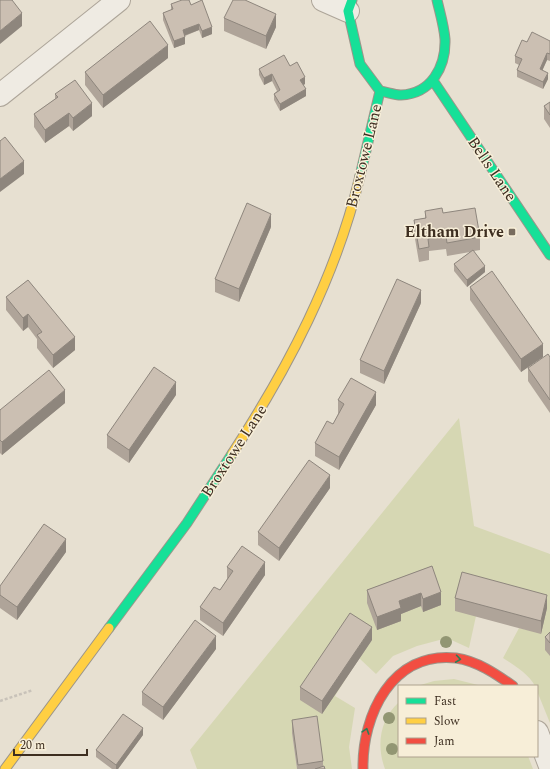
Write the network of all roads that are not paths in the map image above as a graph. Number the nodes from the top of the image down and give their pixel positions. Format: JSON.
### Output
{"nodes":[{"id":1,"x":119,"y":0,"type":"edge"},
{"id":2,"x":323,"y":0,"type":"edge"},
{"id":3,"x":437,"y":0,"type":"edge"},
{"id":4,"x":350,"y":5,"type":"edge"},
{"id":5,"x":434,"y":82,"type":"junction"},
{"id":6,"x":380,"y":91,"type":"junction"},
{"id":7,"x":0,"y":95,"type":"edge"},
{"id":8,"x":550,"y":255,"type":"edge"},
{"id":9,"x":512,"y":685,"type":"edge"},
{"id":10,"x":538,"y":735,"type":"edge"},
{"id":11,"x":550,"y":766,"type":"edge"},
{"id":12,"x":5,"y":769,"type":"edge"},
{"id":13,"x":363,"y":769,"type":"edge"}],
"edges":[{"from":1,"to":7,"type":"street"},
{"from":2,"to":4,"type":"street"},
{"from":3,"to":5,"type":"main road"},
{"from":4,"to":6,"type":"main road"},
{"from":5,"to":6,"type":"main road"},
{"from":5,"to":8,"type":"main road","name":"Bells Lane"},
{"from":6,"to":12,"type":"main road","name":"Broxtowe Lane"},
{"from":13,"to":9,"type":"main road","one_way":true},
{"from":10,"to":11,"type":"street"}]}
